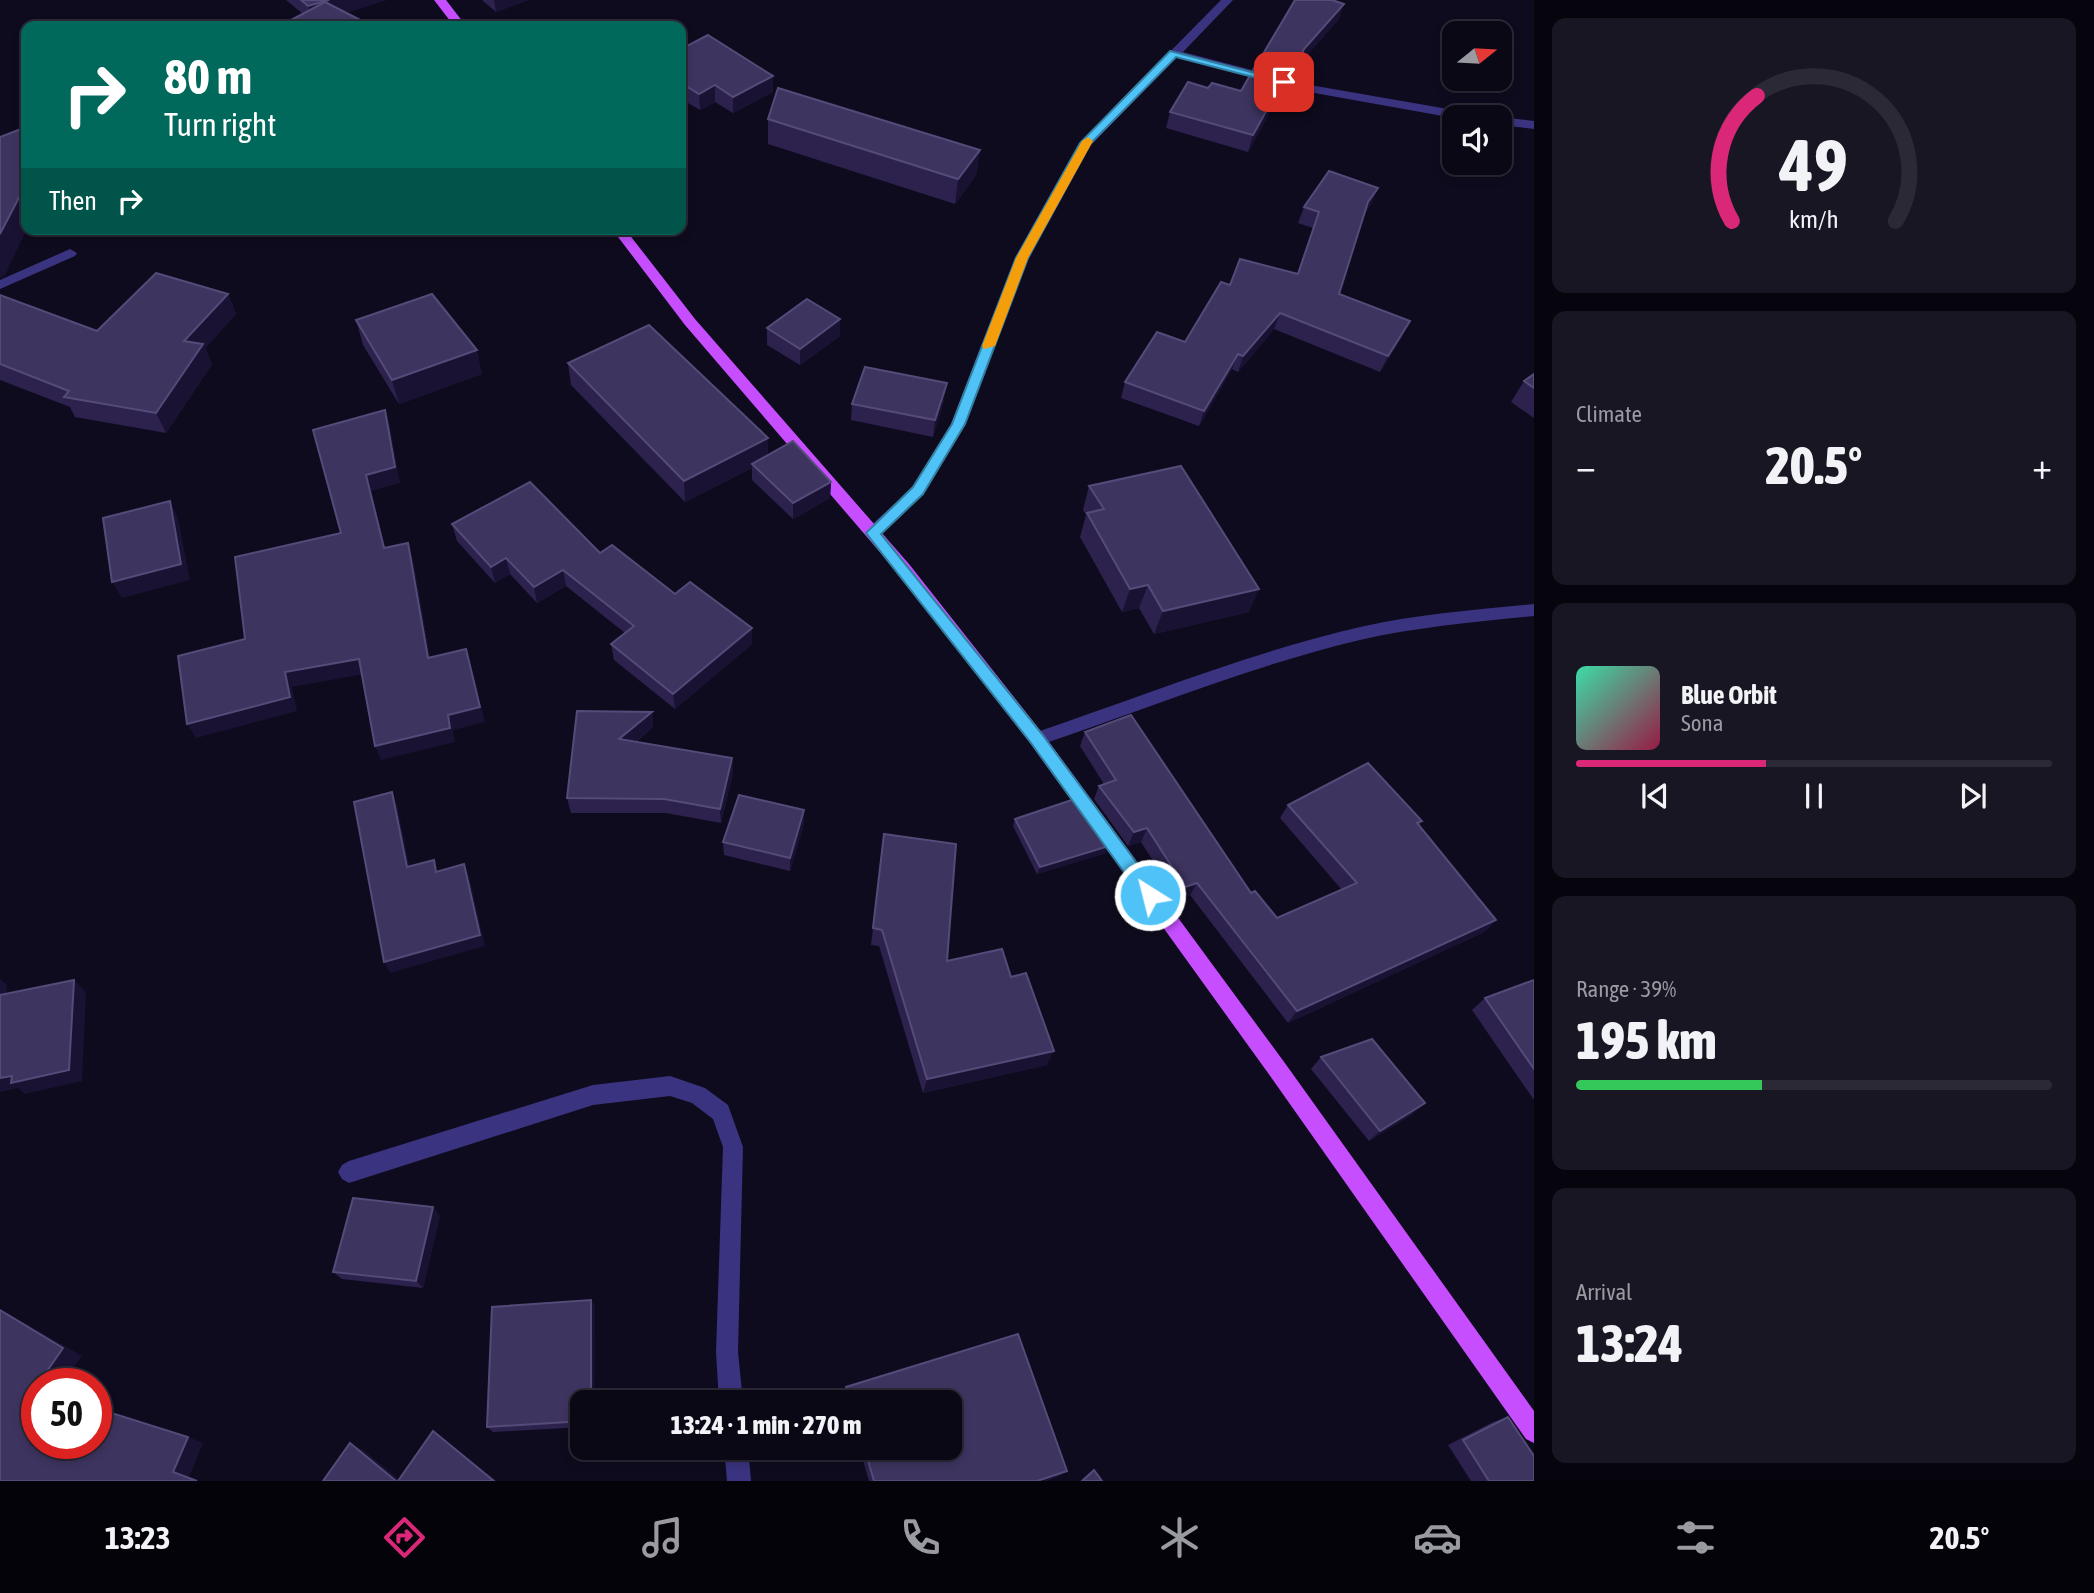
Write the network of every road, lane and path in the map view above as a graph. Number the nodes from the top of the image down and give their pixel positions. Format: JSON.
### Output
{"nodes":[{"id":1,"x":440,"y":0,"type":"edge"},
{"id":2,"x":1227,"y":0,"type":"edge"},
{"id":3,"x":456,"y":21,"type":"edge"},
{"id":4,"x":1174,"y":53,"type":"junction"},
{"id":5,"x":1442,"y":113,"type":"edge"},
{"id":6,"x":1512,"y":122,"type":"edge"},
{"id":7,"x":1534,"y":125,"type":"edge"},
{"id":8,"x":623,"y":235,"type":"edge"},
{"id":9,"x":70,"y":253,"type":"dead end"},
{"id":10,"x":0,"y":285,"type":"edge"},
{"id":11,"x":873,"y":533,"type":"junction"},
{"id":12,"x":1534,"y":610,"type":"edge"},
{"id":13,"x":1037,"y":738,"type":"junction"},
{"id":14,"x":349,"y":1171,"type":"dead end"},
{"id":15,"x":731,"y":1390,"type":"edge"},
{"id":16,"x":1534,"y":1431,"type":"edge"},
{"id":17,"x":737,"y":1460,"type":"edge"},
{"id":18,"x":739,"y":1481,"type":"edge"}],
"edges":[{"from":1,"to":3,"type":"main road"},
{"from":2,"to":4,"type":"street"},
{"from":4,"to":5,"type":"street"},
{"from":4,"to":11,"type":"street"},
{"from":6,"to":7,"type":"street"},
{"from":8,"to":11,"type":"main road"},
{"from":9,"to":10,"type":"street"},
{"from":11,"to":13,"type":"main road"},
{"from":12,"to":13,"type":"street"},
{"from":13,"to":16,"type":"main road"},
{"from":14,"to":15,"type":"street"},
{"from":17,"to":18,"type":"street"}]}
